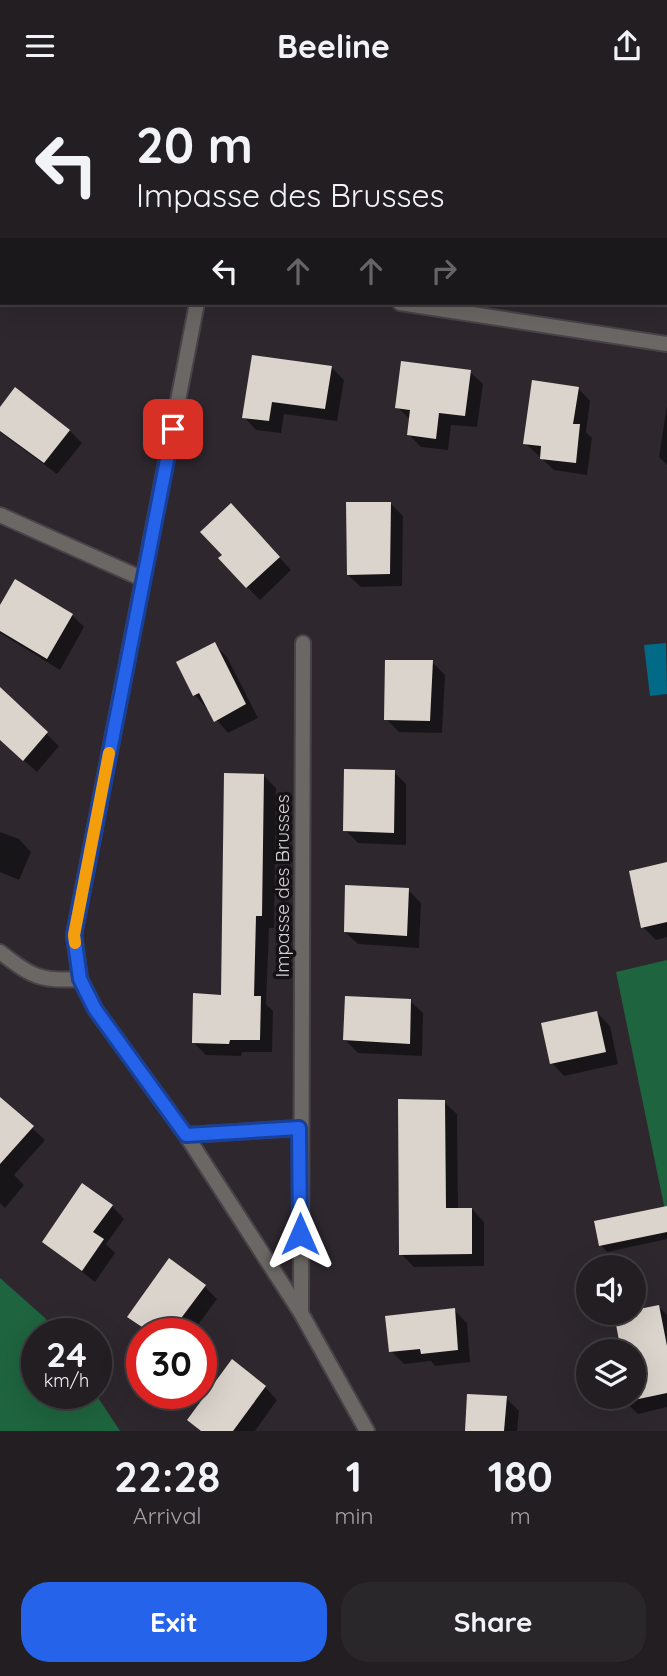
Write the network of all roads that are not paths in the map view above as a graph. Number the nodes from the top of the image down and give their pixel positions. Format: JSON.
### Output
{"nodes":[{"id":1,"x":197,"y":305,"type":"edge"},
{"id":2,"x":413,"y":305,"type":"edge"},
{"id":3,"x":667,"y":344,"type":"edge"},
{"id":4,"x":0,"y":515,"type":"edge"},
{"id":5,"x":143,"y":579,"type":"junction"},
{"id":6,"x":303,"y":643,"type":"dead end"},
{"id":7,"x":0,"y":952,"type":"edge"},
{"id":8,"x":80,"y":979,"type":"junction"},
{"id":9,"x":299,"y":1128,"type":"junction"},
{"id":10,"x":186,"y":1135,"type":"junction"},
{"id":11,"x":301,"y":1313,"type":"junction"},
{"id":12,"x":367,"y":1431,"type":"edge"}],
"edges":[{"from":1,"to":5,"type":"street"},
{"from":2,"to":3,"type":"street"},
{"from":4,"to":5,"type":"street"},
{"from":5,"to":8,"type":"street"},
{"from":6,"to":9,"type":"street","name":"Impasse des Brusses"},
{"from":7,"to":8,"type":"street"},
{"from":8,"to":10,"type":"street"},
{"from":9,"to":10,"type":"street"},
{"from":9,"to":11,"type":"street","name":"Impasse des Brusses"},
{"from":10,"to":11,"type":"street"},
{"from":11,"to":12,"type":"street"}]}
